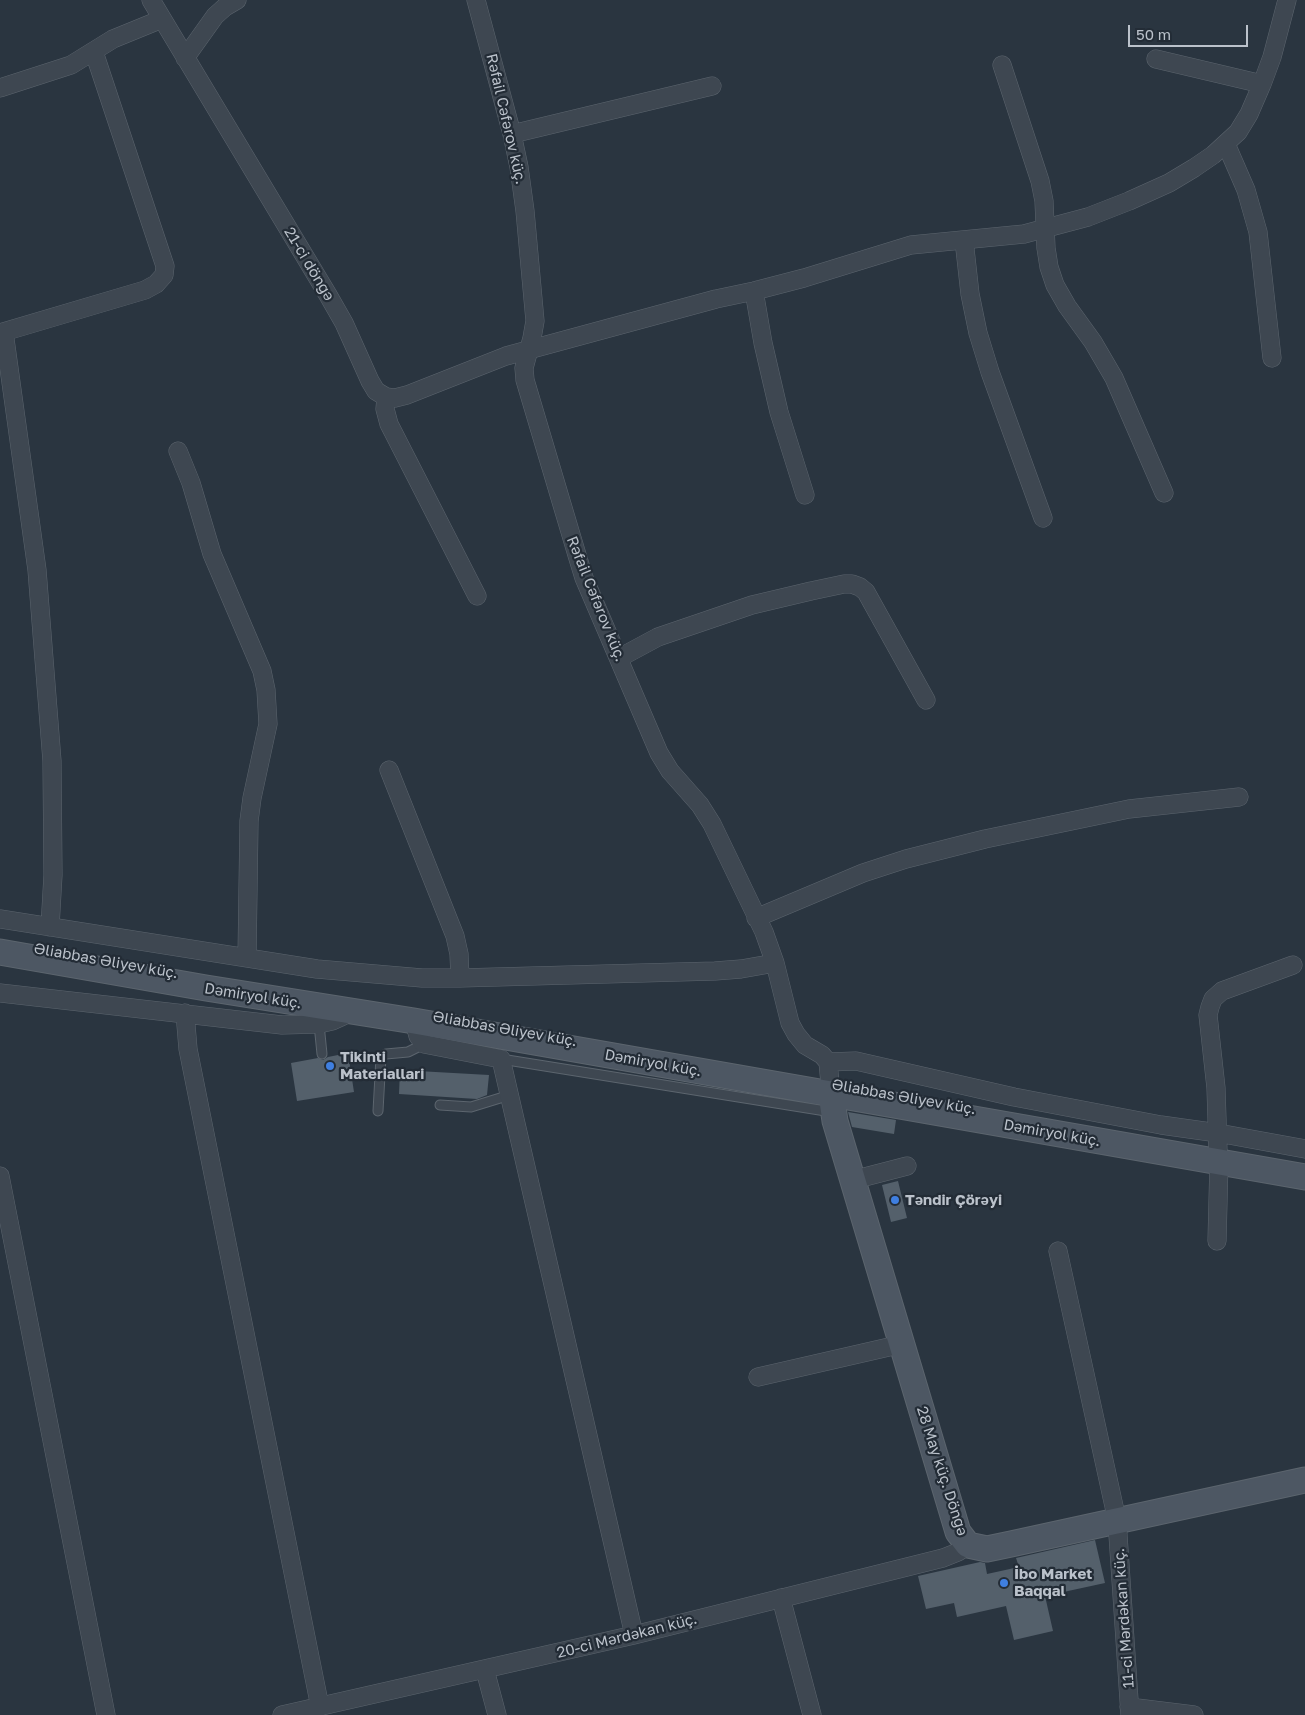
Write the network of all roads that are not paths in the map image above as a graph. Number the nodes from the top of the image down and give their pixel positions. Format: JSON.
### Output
{"nodes":[{"id":1,"x":151,"y":0,"type":"edge"},
{"id":2,"x":237,"y":0,"type":"edge"},
{"id":3,"x":476,"y":0,"type":"edge"},
{"id":4,"x":1287,"y":0,"type":"edge"},
{"id":5,"x":162,"y":19,"type":"junction"},
{"id":6,"x":94,"y":52,"type":"junction"},
{"id":7,"x":186,"y":58,"type":"junction"},
{"id":8,"x":1156,"y":59,"type":"dead end"},
{"id":9,"x":1002,"y":65,"type":"dead end"},
{"id":10,"x":1262,"y":84,"type":"junction"},
{"id":11,"x":712,"y":86,"type":"dead end"},
{"id":12,"x":0,"y":88,"type":"edge"},
{"id":13,"x":512,"y":134,"type":"junction"},
{"id":14,"x":1226,"y":144,"type":"junction"},
{"id":15,"x":1046,"y":229,"type":"junction"},
{"id":16,"x":964,"y":240,"type":"junction"},
{"id":17,"x":754,"y":291,"type":"junction"},
{"id":18,"x":2,"y":333,"type":"edge"},
{"id":19,"x":529,"y":350,"type":"junction"},
{"id":20,"x":1272,"y":358,"type":"dead end"},
{"id":21,"x":386,"y":397,"type":"junction"},
{"id":22,"x":178,"y":452,"type":"dead end"},
{"id":23,"x":1164,"y":493,"type":"dead end"},
{"id":24,"x":804,"y":495,"type":"dead end"},
{"id":25,"x":1043,"y":518,"type":"dead end"},
{"id":26,"x":477,"y":596,"type":"dead end"},
{"id":27,"x":619,"y":658,"type":"junction"},
{"id":28,"x":926,"y":700,"type":"dead end"},
{"id":29,"x":389,"y":770,"type":"dead end"},
{"id":30,"x":1239,"y":797,"type":"dead end"},
{"id":31,"x":756,"y":918,"type":"junction"},
{"id":32,"x":0,"y":919,"type":"edge"},
{"id":33,"x":50,"y":927,"type":"junction"},
{"id":34,"x":0,"y":943,"type":"edge"},
{"id":35,"x":0,"y":952,"type":"edge"},
{"id":36,"x":247,"y":958,"type":"junction"},
{"id":37,"x":775,"y":963,"type":"junction"},
{"id":38,"x":1293,"y":965,"type":"dead end"},
{"id":39,"x":460,"y":978,"type":"junction"},
{"id":40,"x":0,"y":993,"type":"edge"},
{"id":41,"x":346,"y":1011,"type":"junction"},
{"id":42,"x":186,"y":1013,"type":"junction"},
{"id":43,"x":414,"y":1021,"type":"junction"},
{"id":44,"x":319,"y":1024,"type":"junction"},
{"id":45,"x":424,"y":1044,"type":"junction"},
{"id":46,"x":322,"y":1054,"type":"dead end"},
{"id":47,"x":501,"y":1059,"type":"junction"},
{"id":48,"x":831,"y":1088,"type":"junction"},
{"id":49,"x":510,"y":1095,"type":"junction"},
{"id":50,"x":440,"y":1105,"type":"dead end"},
{"id":51,"x":378,"y":1111,"type":"dead end"},
{"id":52,"x":1219,"y":1149,"type":"junction"},
{"id":53,"x":1305,"y":1149,"type":"edge"},
{"id":54,"x":907,"y":1166,"type":"dead end"},
{"id":55,"x":1305,"y":1166,"type":"edge"},
{"id":56,"x":0,"y":1176,"type":"edge"},
{"id":57,"x":1305,"y":1177,"type":"edge"},
{"id":58,"x":853,"y":1180,"type":"junction"},
{"id":59,"x":4,"y":1212,"type":"edge"},
{"id":60,"x":1217,"y":1241,"type":"dead end"},
{"id":61,"x":1058,"y":1251,"type":"dead end"},
{"id":62,"x":902,"y":1344,"type":"junction"},
{"id":63,"x":758,"y":1377,"type":"dead end"},
{"id":64,"x":1305,"y":1480,"type":"edge"},
{"id":65,"x":1117,"y":1520,"type":"junction"},
{"id":66,"x":968,"y":1545,"type":"junction"},
{"id":67,"x":780,"y":1598,"type":"junction"},
{"id":68,"x":634,"y":1635,"type":"junction"},
{"id":69,"x":484,"y":1670,"type":"junction"},
{"id":70,"x":320,"y":1707,"type":"junction"},
{"id":71,"x":1130,"y":1711,"type":"edge"},
{"id":72,"x":106,"y":1715,"type":"edge"},
{"id":73,"x":282,"y":1715,"type":"edge"},
{"id":74,"x":497,"y":1715,"type":"edge"},
{"id":75,"x":812,"y":1715,"type":"edge"},
{"id":76,"x":1194,"y":1715,"type":"edge"}],
"edges":[{"from":1,"to":5,"type":"street","name":"21-ci döngə"},
{"from":2,"to":7,"type":"street"},
{"from":3,"to":13,"type":"street","name":"Rəfail Cəfərov küç."},
{"from":4,"to":10,"type":"street"},
{"from":5,"to":6,"type":"street"},
{"from":5,"to":7,"type":"street","name":"21-ci döngə"},
{"from":6,"to":12,"type":"street"},
{"from":6,"to":18,"type":"street"},
{"from":7,"to":21,"type":"street","name":"21-ci döngə"},
{"from":8,"to":10,"type":"street"},
{"from":9,"to":15,"type":"street"},
{"from":10,"to":14,"type":"street"},
{"from":11,"to":13,"type":"street"},
{"from":13,"to":19,"type":"street","name":"Rəfail Cəfərov küç."},
{"from":14,"to":15,"type":"street"},
{"from":14,"to":20,"type":"street"},
{"from":15,"to":16,"type":"street"},
{"from":15,"to":23,"type":"street"},
{"from":16,"to":17,"type":"street"},
{"from":16,"to":25,"type":"street"},
{"from":17,"to":19,"type":"street"},
{"from":17,"to":24,"type":"street"},
{"from":18,"to":33,"type":"street"},
{"from":19,"to":21,"type":"street"},
{"from":19,"to":27,"type":"street","name":"Rəfail Cəfərov küç."},
{"from":21,"to":26,"type":"street"},
{"from":22,"to":36,"type":"street"},
{"from":27,"to":28,"type":"street"},
{"from":27,"to":31,"type":"street","name":"Rəfail Cəfərov küç."},
{"from":29,"to":39,"type":"street"},
{"from":30,"to":31,"type":"street"},
{"from":31,"to":37,"type":"street","name":"Rəfail Cəfərov küç."},
{"from":32,"to":33,"type":"street"},
{"from":33,"to":36,"type":"street"},
{"from":34,"to":48,"type":"main road","name":"Əliabbas Əliyev küç."},
{"from":35,"to":41,"type":"main road","name":"Dəmiryol küç."},
{"from":36,"to":39,"type":"street"},
{"from":37,"to":39,"type":"street"},
{"from":37,"to":48,"type":"street","name":"Rəfail Cəfərov küç."},
{"from":38,"to":52,"type":"street"},
{"from":40,"to":42,"type":"street"},
{"from":41,"to":43,"type":"main road","name":"Dəmiryol küç."},
{"from":41,"to":44,"type":"street"},
{"from":42,"to":44,"type":"street"},
{"from":42,"to":70,"type":"street"},
{"from":43,"to":45,"type":"street"},
{"from":43,"to":48,"type":"main road","name":"Dəmiryol küç."},
{"from":44,"to":46,"type":"lane"},
{"from":45,"to":47,"type":"street"},
{"from":45,"to":51,"type":"lane"},
{"from":47,"to":48,"type":"lane"},
{"from":47,"to":49,"type":"street"},
{"from":48,"to":52,"type":"main road","name":"Dəmiryol küç."},
{"from":48,"to":52,"type":"street"},
{"from":48,"to":58,"type":"main road","name":"28 May küç. Döngə"},
{"from":49,"to":50,"type":"lane"},
{"from":49,"to":68,"type":"street"},
{"from":52,"to":53,"type":"street"},
{"from":52,"to":55,"type":"main road"},
{"from":52,"to":57,"type":"main road","name":"Dəmiryol küç."},
{"from":52,"to":60,"type":"street"},
{"from":54,"to":58,"type":"street"},
{"from":56,"to":59,"type":"street"},
{"from":58,"to":62,"type":"main road","name":"28 May küç. Döngə"},
{"from":59,"to":72,"type":"street"},
{"from":61,"to":65,"type":"street","name":"11-ci Mərdəkan küç."},
{"from":62,"to":63,"type":"street"},
{"from":62,"to":66,"type":"main road","name":"28 May küç. Döngə"},
{"from":64,"to":65,"type":"main road","name":"28 May küç. Döngə"},
{"from":65,"to":66,"type":"main road","name":"28 May küç. Döngə"},
{"from":65,"to":71,"type":"street","name":"11-ci Mərdəkan küç."},
{"from":66,"to":67,"type":"street","name":"20-ci Mərdəkan küç."},
{"from":67,"to":68,"type":"street","name":"20-ci Mərdəkan küç."},
{"from":67,"to":75,"type":"street"},
{"from":68,"to":69,"type":"street","name":"20-ci Mərdəkan küç."},
{"from":69,"to":70,"type":"street","name":"20-ci Mərdəkan küç."},
{"from":69,"to":74,"type":"street"},
{"from":70,"to":73,"type":"street","name":"20-ci Mərdəkan küç."},
{"from":71,"to":76,"type":"street"}]}
